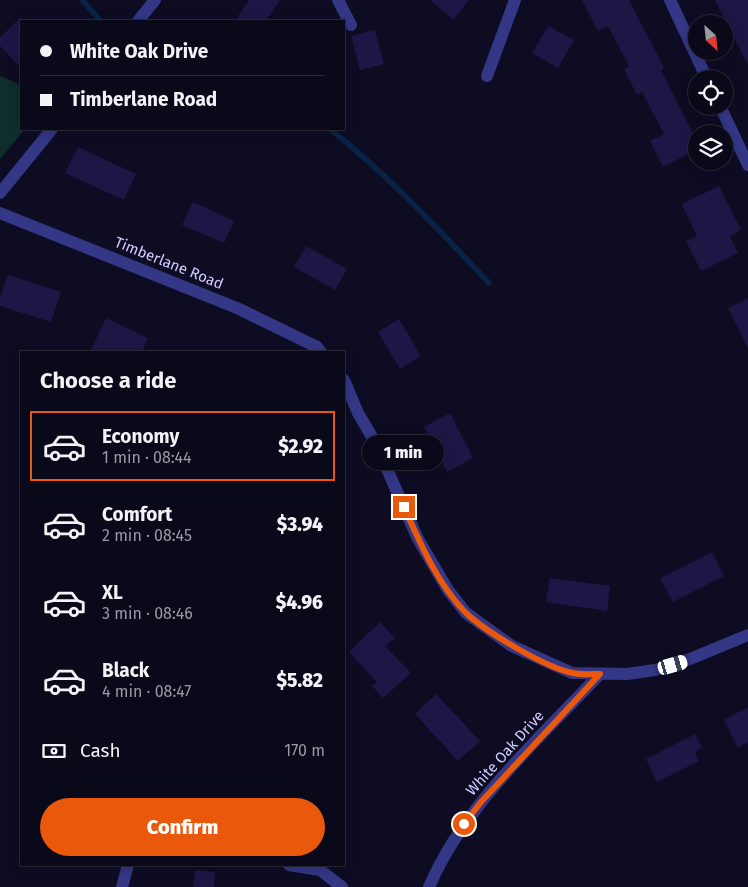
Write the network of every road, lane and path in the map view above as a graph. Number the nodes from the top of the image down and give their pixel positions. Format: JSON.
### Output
{"nodes":[{"id":1,"x":155,"y":0,"type":"edge"},
{"id":2,"x":338,"y":0,"type":"edge"},
{"id":3,"x":515,"y":0,"type":"edge"},
{"id":4,"x":670,"y":0,"type":"edge"},
{"id":5,"x":139,"y":20,"type":"edge"},
{"id":6,"x":351,"y":25,"type":"dead end"},
{"id":7,"x":704,"y":70,"type":"edge"},
{"id":8,"x":486,"y":76,"type":"dead end"},
{"id":9,"x":724,"y":115,"type":"edge"},
{"id":10,"x":51,"y":130,"type":"edge"},
{"id":11,"x":748,"y":165,"type":"edge"},
{"id":12,"x":0,"y":194,"type":"edge"},
{"id":13,"x":0,"y":212,"type":"edge"},
{"id":14,"x":320,"y":351,"type":"edge"},
{"id":15,"x":345,"y":382,"type":"edge"},
{"id":16,"x":748,"y":635,"type":"edge"},
{"id":17,"x":600,"y":674,"type":"junction"},
{"id":18,"x":128,"y":866,"type":"edge"},
{"id":19,"x":295,"y":866,"type":"edge"},
{"id":20,"x":122,"y":887,"type":"edge"},
{"id":21,"x":342,"y":887,"type":"edge"},
{"id":22,"x":429,"y":887,"type":"edge"}],
"edges":[{"from":1,"to":5,"type":"street"},
{"from":2,"to":6,"type":"street"},
{"from":3,"to":8,"type":"street"},
{"from":4,"to":7,"type":"street"},
{"from":9,"to":11,"type":"street"},
{"from":10,"to":12,"type":"street"},
{"from":13,"to":14,"type":"street","name":"Timberlane Road"},
{"from":15,"to":17,"type":"street"},
{"from":16,"to":17,"type":"street"},
{"from":17,"to":22,"type":"street","name":"White Oak Drive"},
{"from":18,"to":20,"type":"street"},
{"from":19,"to":21,"type":"street"}]}
